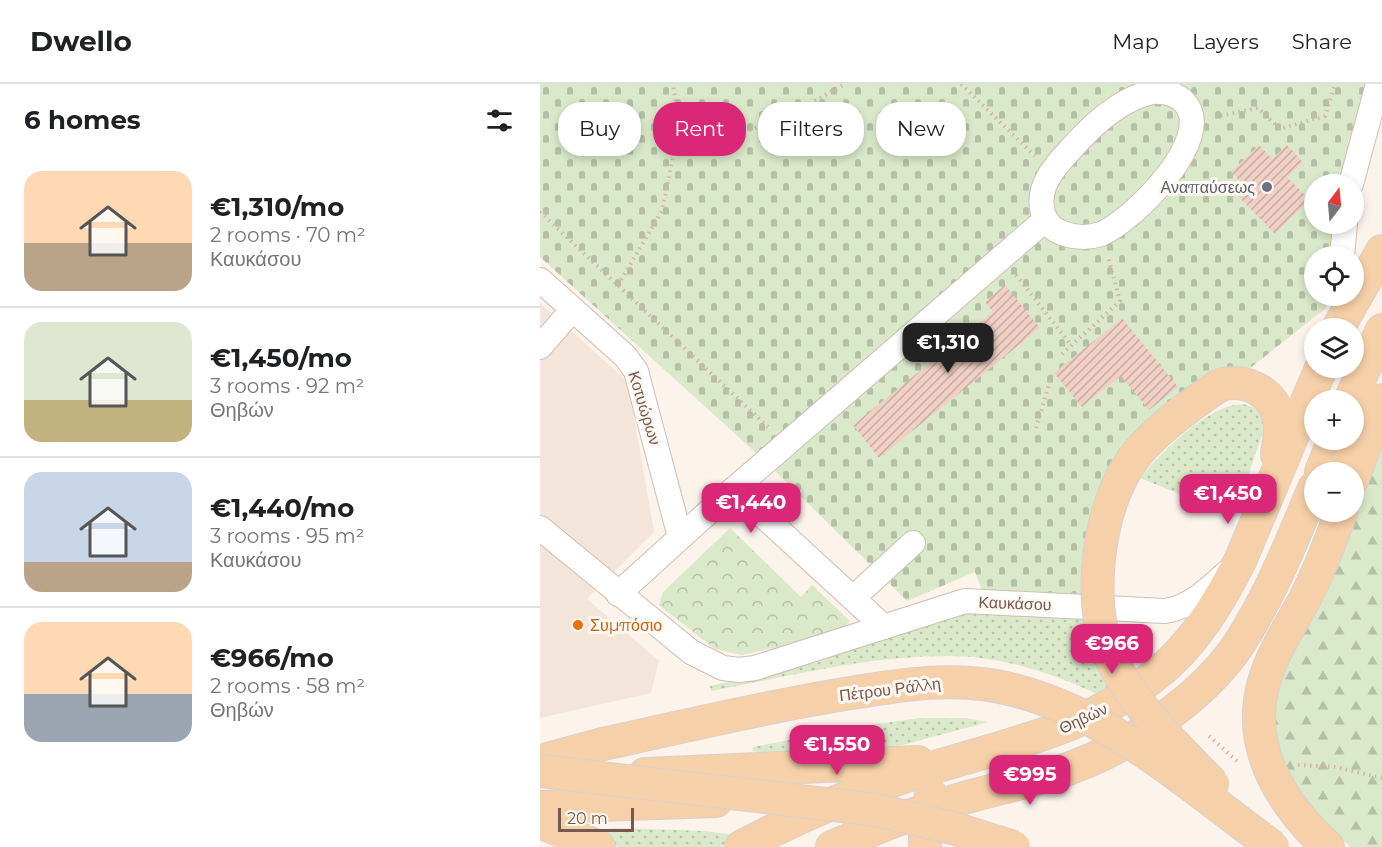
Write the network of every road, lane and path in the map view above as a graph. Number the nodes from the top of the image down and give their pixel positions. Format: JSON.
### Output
{"nodes":[{"id":1,"x":673,"y":84,"type":"edge"},
{"id":2,"x":845,"y":84,"type":"edge"},
{"id":3,"x":961,"y":84,"type":"edge"},
{"id":4,"x":1335,"y":84,"type":"edge"},
{"id":5,"x":1378,"y":84,"type":"edge"},
{"id":6,"x":676,"y":102,"type":"edge"},
{"id":7,"x":1193,"y":121,"type":"junction"},
{"id":8,"x":746,"y":132,"type":"edge"},
{"id":9,"x":673,"y":156,"type":"edge"},
{"id":10,"x":1050,"y":172,"type":"junction"},
{"id":11,"x":1354,"y":174,"type":"edge"},
{"id":12,"x":540,"y":212,"type":"edge"},
{"id":13,"x":1045,"y":220,"type":"junction"},
{"id":14,"x":1102,"y":233,"type":"junction"},
{"id":15,"x":1382,"y":251,"type":"edge"},
{"id":16,"x":1008,"y":266,"type":"dead end"},
{"id":17,"x":1364,"y":273,"type":"edge"},
{"id":18,"x":540,"y":280,"type":"edge"},
{"id":19,"x":618,"y":285,"type":"junction"},
{"id":20,"x":573,"y":309,"type":"junction"},
{"id":21,"x":1382,"y":330,"type":"edge"},
{"id":22,"x":1071,"y":345,"type":"junction"},
{"id":23,"x":540,"y":347,"type":"edge"},
{"id":24,"x":1062,"y":354,"type":"dead end"},
{"id":25,"x":1053,"y":371,"type":"dead end"},
{"id":26,"x":1317,"y":378,"type":"edge"},
{"id":27,"x":1355,"y":390,"type":"edge"},
{"id":28,"x":1382,"y":400,"type":"edge"},
{"id":29,"x":1036,"y":428,"type":"dead end"},
{"id":30,"x":785,"y":443,"type":"junction"},
{"id":31,"x":1359,"y":462,"type":"edge"},
{"id":32,"x":1274,"y":480,"type":"junction"},
{"id":33,"x":734,"y":489,"type":"junction"},
{"id":34,"x":1304,"y":510,"type":"edge"},
{"id":35,"x":1337,"y":522,"type":"edge"},
{"id":36,"x":540,"y":528,"type":"edge"},
{"id":37,"x":680,"y":537,"type":"junction"},
{"id":38,"x":913,"y":543,"type":"dead end"},
{"id":39,"x":1240,"y":561,"type":"junction"},
{"id":40,"x":618,"y":594,"type":"junction"},
{"id":41,"x":853,"y":598,"type":"junction"},
{"id":42,"x":884,"y":627,"type":"junction"},
{"id":43,"x":1178,"y":707,"type":"junction"},
{"id":44,"x":540,"y":748,"type":"edge"},
{"id":45,"x":590,"y":748,"type":"junction"},
{"id":46,"x":955,"y":760,"type":"junction"},
{"id":47,"x":540,"y":761,"type":"edge"},
{"id":48,"x":1288,"y":765,"type":"dead end"},
{"id":49,"x":1246,"y":766,"type":"dead end"},
{"id":50,"x":540,"y":771,"type":"edge"},
{"id":51,"x":1382,"y":778,"type":"edge"},
{"id":52,"x":540,"y":779,"type":"edge"},
{"id":53,"x":792,"y":799,"type":"junction"},
{"id":54,"x":926,"y":826,"type":"edge"},
{"id":55,"x":551,"y":828,"type":"edge"},
{"id":56,"x":599,"y":847,"type":"edge"},
{"id":57,"x":741,"y":847,"type":"edge"},
{"id":58,"x":832,"y":847,"type":"edge"},
{"id":59,"x":1014,"y":847,"type":"edge"},
{"id":60,"x":1274,"y":847,"type":"edge"},
{"id":61,"x":1328,"y":847,"type":"edge"}],
"edges":[{"from":1,"to":6,"type":"path"},
{"from":2,"to":8,"type":"path"},
{"from":3,"to":10,"type":"path"},
{"from":4,"to":7,"type":"path"},
{"from":5,"to":11,"type":"street"},
{"from":7,"to":10,"type":"street"},
{"from":7,"to":14,"type":"street"},
{"from":9,"to":19,"type":"path"},
{"from":10,"to":13,"type":"street"},
{"from":12,"to":19,"type":"path"},
{"from":13,"to":14,"type":"street"},
{"from":13,"to":30,"type":"street"},
{"from":14,"to":22,"type":"path"},
{"from":15,"to":17,"type":"main road"},
{"from":16,"to":22,"type":"path"},
{"from":18,"to":20,"type":"street","name":"Κοτυώρων"},
{"from":19,"to":30,"type":"path"},
{"from":20,"to":23,"type":"street"},
{"from":20,"to":37,"type":"street","name":"Κοτυώρων"},
{"from":21,"to":27,"type":"main road"},
{"from":22,"to":24,"type":"path"},
{"from":25,"to":29,"type":"path"},
{"from":26,"to":32,"type":"main road","name":"Θηβών"},
{"from":28,"to":31,"type":"main road"},
{"from":30,"to":33,"type":"street"},
{"from":32,"to":39,"type":"main road","name":"Θηβών"},
{"from":32,"to":60,"type":"main road","bridge":true},
{"from":33,"to":37,"type":"street"},
{"from":33,"to":41,"type":"street"},
{"from":34,"to":43,"type":"main road"},
{"from":35,"to":61,"type":"main road"},
{"from":36,"to":40,"type":"street","name":"Καυκάσου"},
{"from":37,"to":40,"type":"street"},
{"from":38,"to":41,"type":"street"},
{"from":39,"to":42,"type":"street","name":"Καυκάσου"},
{"from":39,"to":46,"type":"main road","name":"Θηβών"},
{"from":40,"to":42,"type":"street","name":"Καυκάσου"},
{"from":41,"to":42,"type":"street"},
{"from":43,"to":49,"type":"path"},
{"from":43,"to":54,"type":"main road"},
{"from":44,"to":45,"type":"main road"},
{"from":45,"to":47,"type":"main road","name":"Πέτρου Ράλλη"},
{"from":45,"to":60,"type":"main road","name":"Πέτρου Ράλλη","bridge":true},
{"from":46,"to":52,"type":"main road"},
{"from":46,"to":54,"type":"main road"},
{"from":46,"to":57,"type":"main road","name":"Θηβών"},
{"from":48,"to":51,"type":"path"},
{"from":50,"to":53,"type":"main road","bridge":true},
{"from":53,"to":54,"type":"main road","bridge":true},
{"from":53,"to":55,"type":"main road","bridge":true},
{"from":54,"to":58,"type":"main road"},
{"from":54,"to":59,"type":"main road","bridge":true},
{"from":55,"to":56,"type":"main road"}]}
